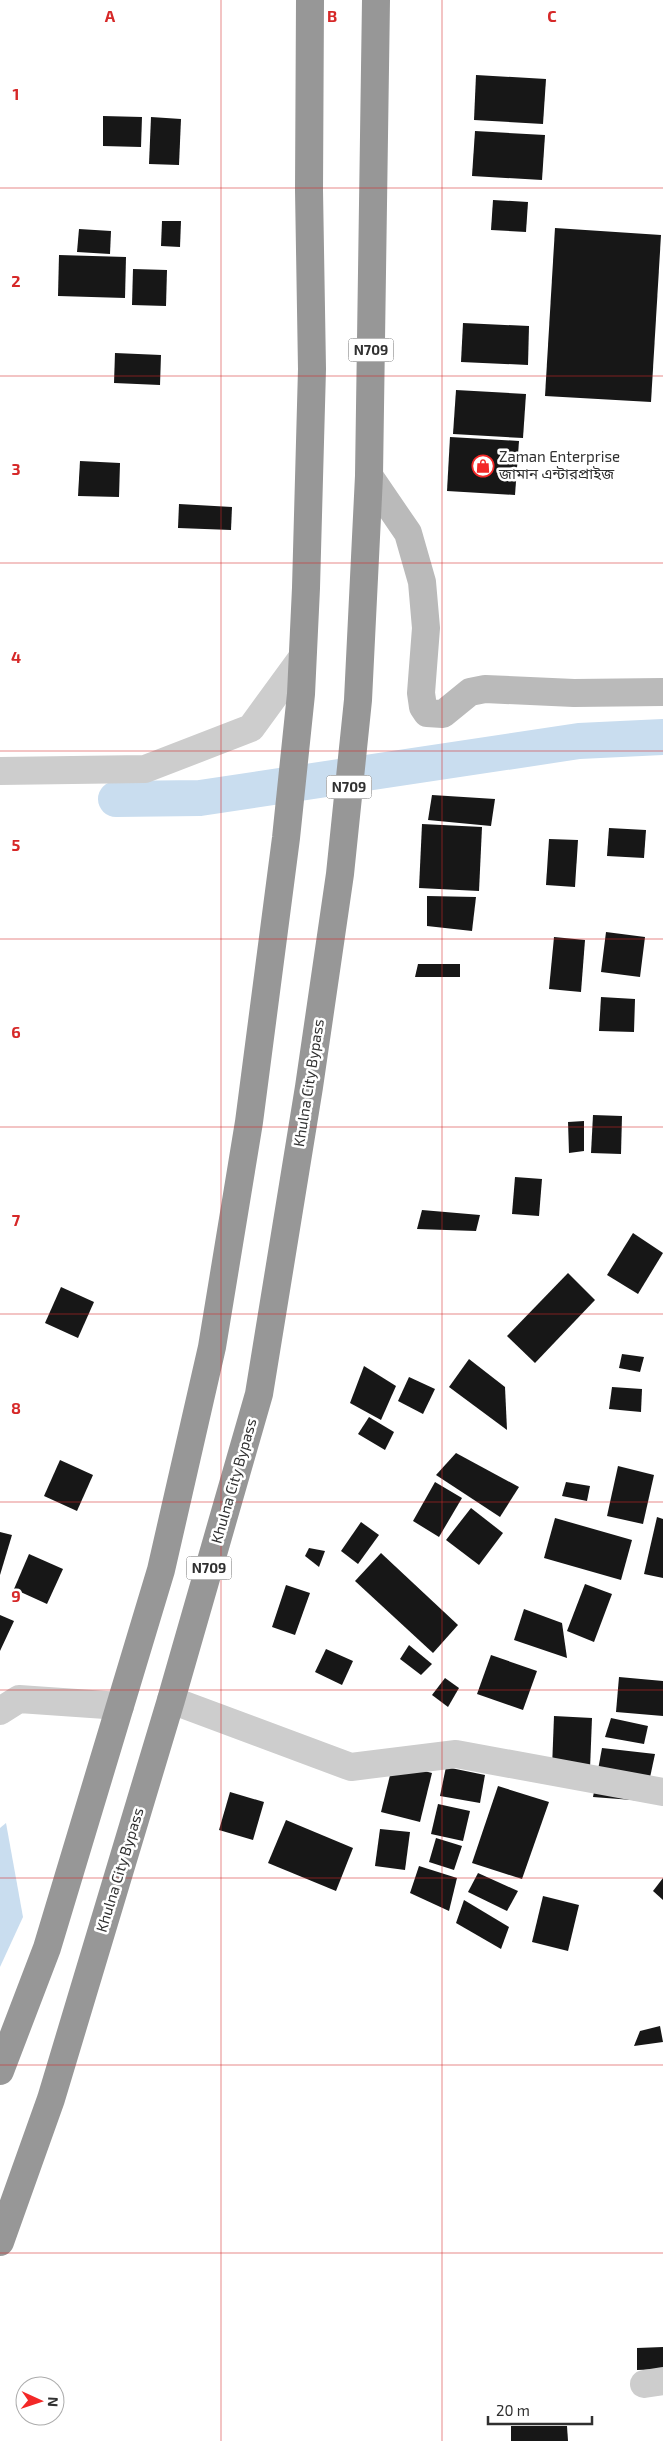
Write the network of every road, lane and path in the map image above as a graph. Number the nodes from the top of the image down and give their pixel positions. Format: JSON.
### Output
{"nodes":[{"id":1,"x":310,"y":0,"type":"edge"},
{"id":2,"x":376,"y":0,"type":"edge"},
{"id":3,"x":369,"y":476,"type":"junction"},
{"id":4,"x":302,"y":658,"type":"junction"},
{"id":5,"x":663,"y":692,"type":"edge"},
{"id":6,"x":0,"y":771,"type":"edge"},
{"id":7,"x":172,"y":1700,"type":"junction"},
{"id":8,"x":120,"y":1706,"type":"junction"},
{"id":9,"x":0,"y":1712,"type":"edge"},
{"id":10,"x":663,"y":1792,"type":"edge"},
{"id":11,"x":0,"y":2071,"type":"edge"},
{"id":12,"x":0,"y":2242,"type":"edge"}],
"edges":[{"from":1,"to":4,"type":"highway","number":"N709"},
{"from":2,"to":3,"type":"highway","number":"N709"},
{"from":3,"to":5,"type":"street"},
{"from":3,"to":7,"type":"highway","name":"Khulna City Bypass","number":"N709"},
{"from":4,"to":6,"type":"street"},
{"from":4,"to":8,"type":"highway","number":"N709"},
{"from":7,"to":10,"type":"street"},
{"from":7,"to":12,"type":"highway","name":"Khulna City Bypass","number":"N709"},
{"from":8,"to":9,"type":"street"},
{"from":8,"to":11,"type":"highway","number":"N709"}]}
